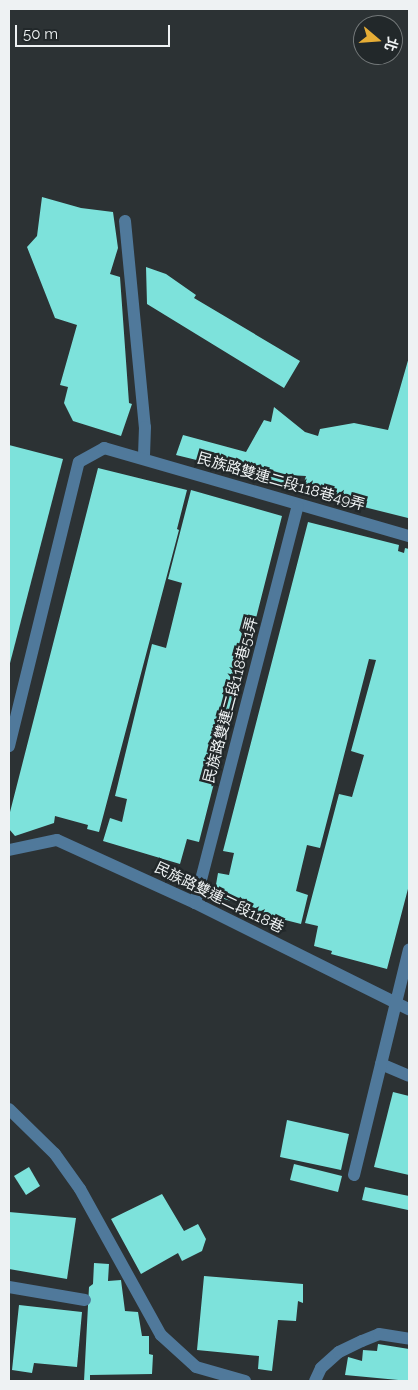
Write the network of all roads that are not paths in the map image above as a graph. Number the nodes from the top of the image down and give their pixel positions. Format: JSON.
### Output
{"nodes":[{"id":1,"x":125,"y":220,"type":"dead end"},
{"id":2,"x":144,"y":458,"type":"junction"},
{"id":3,"x":298,"y":506,"type":"junction"},
{"id":4,"x":409,"y":536,"type":"edge"},
{"id":5,"x":9,"y":746,"type":"edge"},
{"id":6,"x":9,"y":850,"type":"edge"},
{"id":7,"x":195,"y":903,"type":"junction"},
{"id":8,"x":409,"y":950,"type":"edge"},
{"id":9,"x":396,"y":1002,"type":"junction"},
{"id":10,"x":409,"y":1009,"type":"edge"},
{"id":11,"x":381,"y":1064,"type":"junction"},
{"id":12,"x":409,"y":1076,"type":"edge"},
{"id":13,"x":9,"y":1109,"type":"edge"},
{"id":14,"x":354,"y":1175,"type":"dead end"},
{"id":15,"x":9,"y":1287,"type":"edge"},
{"id":16,"x":85,"y":1300,"type":"dead end"},
{"id":17,"x":409,"y":1340,"type":"edge"},
{"id":18,"x":245,"y":1381,"type":"edge"},
{"id":19,"x":315,"y":1381,"type":"edge"}],
"edges":[{"from":1,"to":2,"type":"lane"},
{"from":2,"to":3,"type":"lane","name":"民族路雙連二段118巷49弄"},
{"from":2,"to":5,"type":"lane","name":"民族路雙連二段118巷49弄"},
{"from":3,"to":4,"type":"lane","name":"民族路雙連二段118巷49弄"},
{"from":3,"to":7,"type":"lane","name":"民族路雙連二段118巷51弄"},
{"from":6,"to":7,"type":"lane","name":"民族路雙連二段118巷"},
{"from":7,"to":9,"type":"lane","name":"民族路雙連二段118巷"},
{"from":8,"to":9,"type":"lane"},
{"from":9,"to":10,"type":"lane","name":"民族路雙連二段118巷"},
{"from":9,"to":11,"type":"lane"},
{"from":11,"to":12,"type":"lane"},
{"from":11,"to":14,"type":"lane"},
{"from":13,"to":18,"type":"lane"},
{"from":15,"to":16,"type":"lane"},
{"from":17,"to":19,"type":"lane"}]}
